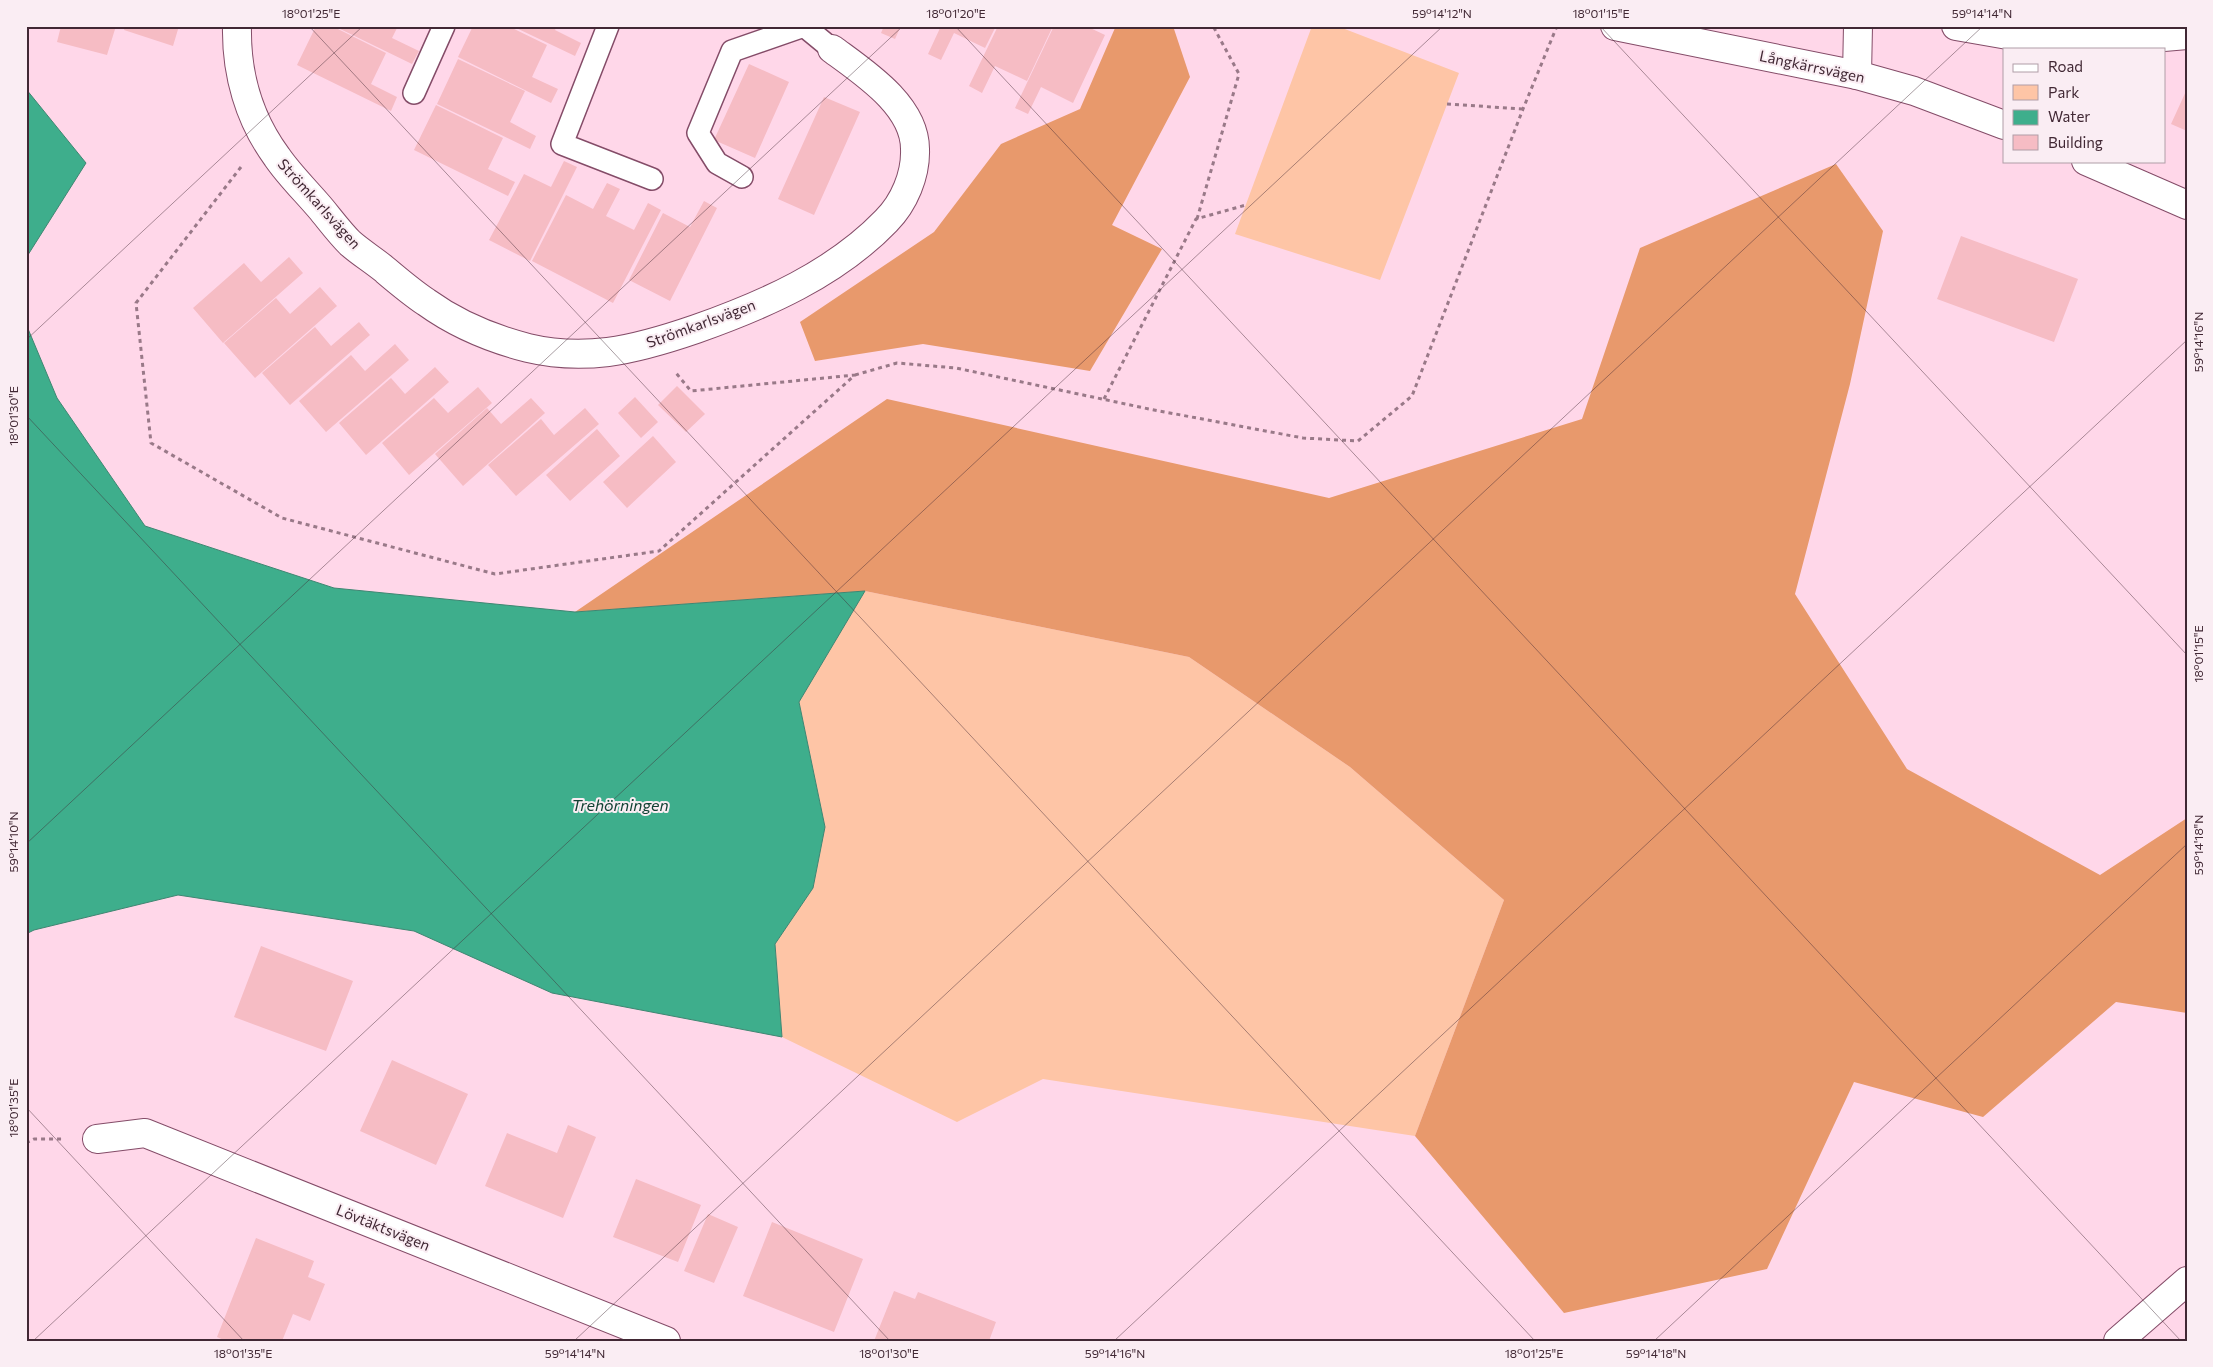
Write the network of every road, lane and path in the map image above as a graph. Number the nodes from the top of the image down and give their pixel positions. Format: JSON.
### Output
{"nodes":[{"id":1,"x":237,"y":26,"type":"edge"},
{"id":2,"x":444,"y":26,"type":"edge"},
{"id":3,"x":608,"y":26,"type":"edge"},
{"id":4,"x":1213,"y":26,"type":"edge"},
{"id":5,"x":1558,"y":26,"type":"edge"},
{"id":6,"x":1615,"y":26,"type":"edge"},
{"id":7,"x":1858,"y":26,"type":"edge"},
{"id":8,"x":1956,"y":26,"type":"edge"},
{"id":9,"x":2187,"y":35,"type":"edge"},
{"id":10,"x":832,"y":49,"type":"joint"},
{"id":11,"x":1857,"y":75,"type":"junction"},
{"id":12,"x":414,"y":93,"type":"dead end"},
{"id":13,"x":1447,"y":104,"type":"dead end"},
{"id":14,"x":1523,"y":109,"type":"junction"},
{"id":15,"x":2003,"y":125,"type":"edge"},
{"id":16,"x":264,"y":137,"type":"junction"},
{"id":17,"x":2088,"y":162,"type":"edge"},
{"id":18,"x":742,"y":177,"type":"dead end"},
{"id":19,"x":652,"y":179,"type":"dead end"},
{"id":20,"x":1246,"y":205,"type":"dead end"},
{"id":21,"x":2187,"y":205,"type":"edge"},
{"id":22,"x":1196,"y":219,"type":"junction"},
{"id":23,"x":657,"y":342,"type":"junction"},
{"id":24,"x":855,"y":375,"type":"junction"},
{"id":25,"x":1104,"y":399,"type":"junction"},
{"id":26,"x":97,"y":1139,"type":"dead end"},
{"id":27,"x":2187,"y":1281,"type":"edge"},
{"id":28,"x":666,"y":1341,"type":"edge"},
{"id":29,"x":2118,"y":1341,"type":"edge"}],
"edges":[{"from":1,"to":16,"type":"street","name":"Strömkarlsvägen"},
{"from":2,"to":12,"type":"lane"},
{"from":3,"to":19,"type":"lane"},
{"from":4,"to":22,"type":"path"},
{"from":5,"to":14,"type":"path"},
{"from":6,"to":11,"type":"street","name":"Långkärrsvägen"},
{"from":7,"to":11,"type":"street"},
{"from":8,"to":9,"type":"street"},
{"from":10,"to":18,"type":"lane"},
{"from":10,"to":23,"type":"street","name":"Strömkarlsvägen"},
{"from":11,"to":15,"type":"street","name":"Långkärrsvägen"},
{"from":13,"to":14,"type":"path"},
{"from":14,"to":25,"type":"path"},
{"from":16,"to":23,"type":"street","name":"Strömkarlsvägen"},
{"from":16,"to":24,"type":"path"},
{"from":17,"to":21,"type":"street"},
{"from":20,"to":22,"type":"path"},
{"from":22,"to":25,"type":"path"},
{"from":23,"to":24,"type":"path"},
{"from":24,"to":25,"type":"path"},
{"from":26,"to":28,"type":"street","name":"Lövtäktsvägen"},
{"from":27,"to":29,"type":"street"}]}
